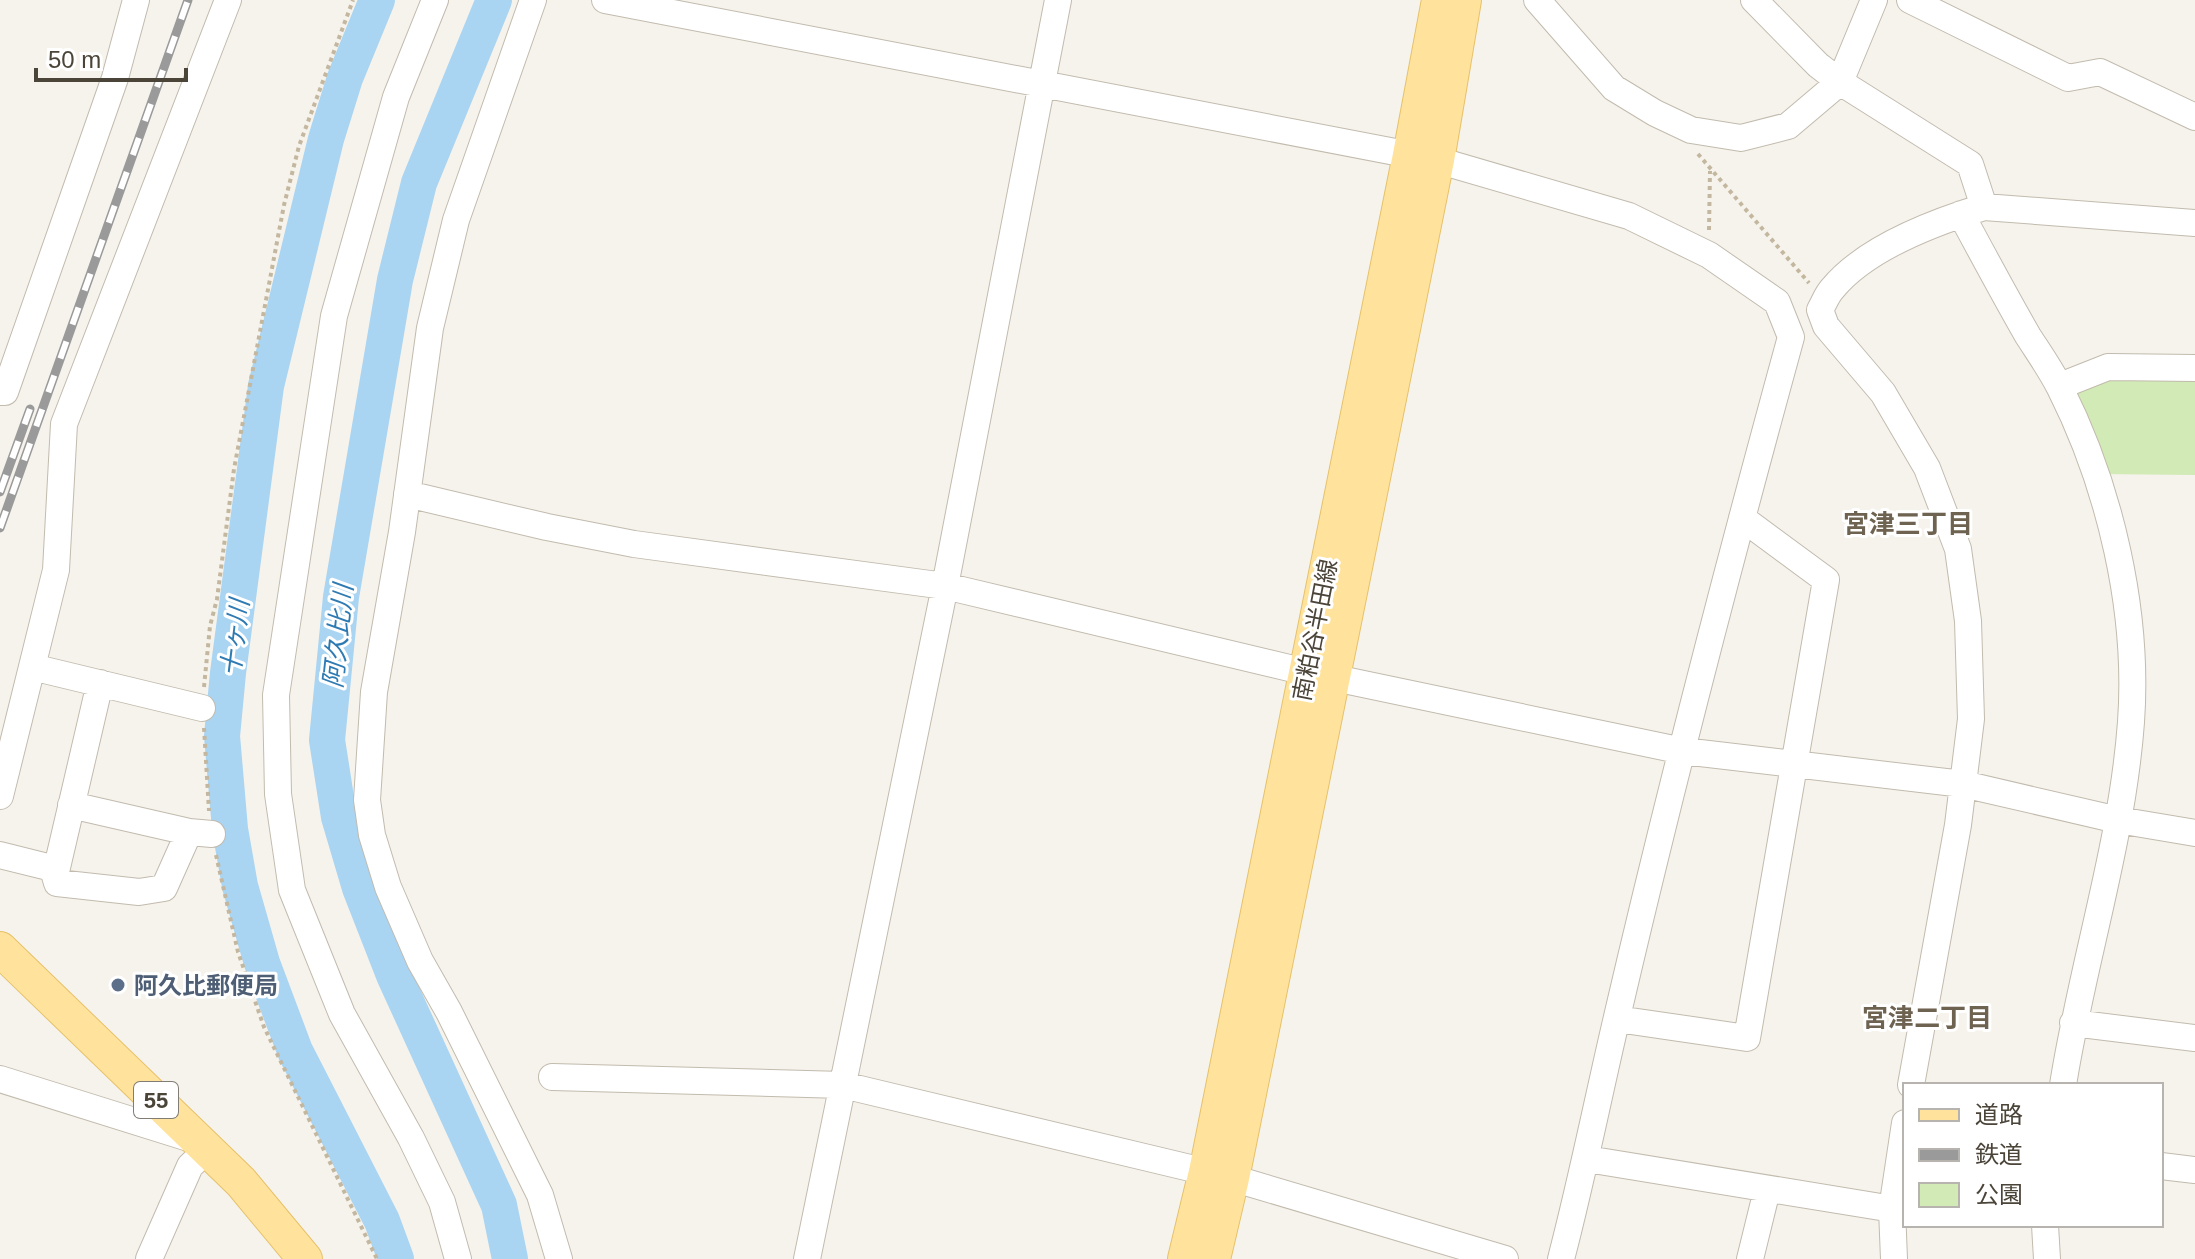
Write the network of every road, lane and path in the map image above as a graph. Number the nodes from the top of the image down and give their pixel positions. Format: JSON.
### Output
{"nodes":[{"id":1,"x":136,"y":0,"type":"edge"},
{"id":2,"x":228,"y":0,"type":"edge"},
{"id":3,"x":435,"y":0,"type":"edge"},
{"id":4,"x":533,"y":0,"type":"edge"},
{"id":5,"x":605,"y":0,"type":"edge"},
{"id":6,"x":1058,"y":0,"type":"edge"},
{"id":7,"x":1439,"y":0,"type":"edge"},
{"id":8,"x":1464,"y":0,"type":"edge"},
{"id":9,"x":1537,"y":0,"type":"edge"},
{"id":10,"x":1754,"y":0,"type":"edge"},
{"id":11,"x":1874,"y":0,"type":"edge"},
{"id":12,"x":1910,"y":0,"type":"edge"},
{"id":13,"x":1840,"y":82,"type":"junction"},
{"id":14,"x":1042,"y":85,"type":"junction"},
{"id":15,"x":2195,"y":117,"type":"edge"},
{"id":16,"x":1691,"y":130,"type":"junction"},
{"id":17,"x":1424,"y":158,"type":"junction"},
{"id":18,"x":1710,"y":168,"type":"junction"},
{"id":19,"x":1973,"y":210,"type":"junction"},
{"id":20,"x":2195,"y":223,"type":"edge"},
{"id":21,"x":1709,"y":255,"type":"junction"},
{"id":22,"x":1832,"y":289,"type":"junction"},
{"id":23,"x":2195,"y":368,"type":"edge"},
{"id":24,"x":2060,"y":386,"type":"junction"},
{"id":25,"x":0,"y":392,"type":"edge"},
{"id":26,"x":407,"y":494,"type":"junction"},
{"id":27,"x":1742,"y":518,"type":"junction"},
{"id":28,"x":945,"y":586,"type":"junction"},
{"id":29,"x":32,"y":667,"type":"junction"},
{"id":30,"x":1320,"y":675,"type":"junction"},
{"id":31,"x":100,"y":683,"type":"junction"},
{"id":32,"x":202,"y":708,"type":"dead end"},
{"id":33,"x":1683,"y":751,"type":"junction"},
{"id":34,"x":1794,"y":763,"type":"junction"},
{"id":35,"x":1963,"y":784,"type":"junction"},
{"id":36,"x":0,"y":796,"type":"edge"},
{"id":37,"x":71,"y":805,"type":"junction"},
{"id":38,"x":2118,"y":820,"type":"junction"},
{"id":39,"x":2195,"y":833,"type":"edge"},
{"id":40,"x":0,"y":855,"type":"edge"},
{"id":41,"x":56,"y":869,"type":"junction"},
{"id":42,"x":0,"y":949,"type":"edge"},
{"id":43,"x":1617,"y":1019,"type":"junction"},
{"id":44,"x":2073,"y":1023,"type":"junction"},
{"id":45,"x":2195,"y":1038,"type":"edge"},
{"id":46,"x":552,"y":1077,"type":"dead end"},
{"id":47,"x":0,"y":1079,"type":"edge"},
{"id":48,"x":1911,"y":1083,"type":"edge"},
{"id":49,"x":2063,"y":1083,"type":"edge"},
{"id":50,"x":843,"y":1085,"type":"junction"},
{"id":51,"x":203,"y":1145,"type":"junction"},
{"id":52,"x":1903,"y":1148,"type":"edge"},
{"id":53,"x":1587,"y":1159,"type":"junction"},
{"id":54,"x":2163,"y":1166,"type":"edge"},
{"id":55,"x":2195,"y":1170,"type":"edge"},
{"id":56,"x":1219,"y":1175,"type":"junction"},
{"id":57,"x":1767,"y":1190,"type":"junction"},
{"id":58,"x":1898,"y":1210,"type":"edge"},
{"id":59,"x":2044,"y":1227,"type":"edge"},
{"id":60,"x":149,"y":1259,"type":"edge"},
{"id":61,"x":305,"y":1259,"type":"edge"},
{"id":62,"x":458,"y":1259,"type":"edge"},
{"id":63,"x":559,"y":1259,"type":"edge"},
{"id":64,"x":807,"y":1259,"type":"edge"},
{"id":65,"x":1185,"y":1259,"type":"edge"},
{"id":66,"x":1213,"y":1259,"type":"edge"},
{"id":67,"x":1505,"y":1259,"type":"edge"},
{"id":68,"x":1561,"y":1259,"type":"edge"},
{"id":69,"x":1750,"y":1259,"type":"edge"},
{"id":70,"x":1894,"y":1259,"type":"edge"},
{"id":71,"x":2047,"y":1259,"type":"edge"}],
"edges":[{"from":1,"to":25,"type":"street"},
{"from":2,"to":29,"type":"street"},
{"from":3,"to":62,"type":"street"},
{"from":4,"to":26,"type":"street"},
{"from":5,"to":14,"type":"street"},
{"from":6,"to":14,"type":"street"},
{"from":7,"to":17,"type":"main road","name":"南粕谷半田線"},
{"from":8,"to":17,"type":"main road","name":"南粕谷半田線"},
{"from":9,"to":16,"type":"street"},
{"from":10,"to":13,"type":"street"},
{"from":11,"to":13,"type":"street"},
{"from":12,"to":15,"type":"street"},
{"from":13,"to":16,"type":"street"},
{"from":13,"to":19,"type":"street"},
{"from":14,"to":17,"type":"street"},
{"from":14,"to":28,"type":"street"},
{"from":16,"to":18,"type":"path"},
{"from":17,"to":21,"type":"street"},
{"from":17,"to":30,"type":"main road","name":"南粕谷半田線"},
{"from":18,"to":21,"type":"path"},
{"from":18,"to":22,"type":"path"},
{"from":19,"to":20,"type":"street"},
{"from":19,"to":22,"type":"street"},
{"from":19,"to":24,"type":"street"},
{"from":21,"to":27,"type":"street"},
{"from":22,"to":35,"type":"street"},
{"from":23,"to":24,"type":"street"},
{"from":24,"to":38,"type":"street"},
{"from":26,"to":28,"type":"street"},
{"from":26,"to":63,"type":"street"},
{"from":27,"to":33,"type":"street"},
{"from":27,"to":34,"type":"street"},
{"from":28,"to":30,"type":"street"},
{"from":28,"to":50,"type":"street"},
{"from":29,"to":31,"type":"street"},
{"from":29,"to":36,"type":"street"},
{"from":30,"to":33,"type":"street"},
{"from":30,"to":56,"type":"main road","name":"南粕谷半田線"},
{"from":31,"to":32,"type":"street"},
{"from":31,"to":37,"type":"street"},
{"from":33,"to":34,"type":"street"},
{"from":33,"to":43,"type":"street"},
{"from":34,"to":35,"type":"street"},
{"from":34,"to":43,"type":"street"},
{"from":35,"to":38,"type":"street"},
{"from":35,"to":48,"type":"street"},
{"from":37,"to":41,"type":"street"},
{"from":37,"to":41,"type":"street"},
{"from":38,"to":39,"type":"street"},
{"from":38,"to":44,"type":"street"},
{"from":40,"to":41,"type":"street"},
{"from":42,"to":51,"type":"main road","number":"55"},
{"from":43,"to":53,"type":"street"},
{"from":44,"to":45,"type":"street"},
{"from":44,"to":49,"type":"street"},
{"from":46,"to":50,"type":"street"},
{"from":47,"to":51,"type":"street"},
{"from":50,"to":56,"type":"street"},
{"from":50,"to":64,"type":"street"},
{"from":51,"to":60,"type":"street"},
{"from":51,"to":61,"type":"main road","number":"55"},
{"from":52,"to":58,"type":"street"},
{"from":53,"to":57,"type":"street"},
{"from":53,"to":68,"type":"street"},
{"from":54,"to":55,"type":"street"},
{"from":56,"to":65,"type":"main road","name":"南粕谷半田線"},
{"from":56,"to":66,"type":"main road","name":"南粕谷半田線"},
{"from":56,"to":67,"type":"street"},
{"from":57,"to":58,"type":"street"},
{"from":57,"to":69,"type":"street"},
{"from":58,"to":70,"type":"street"},
{"from":59,"to":71,"type":"street"}]}
